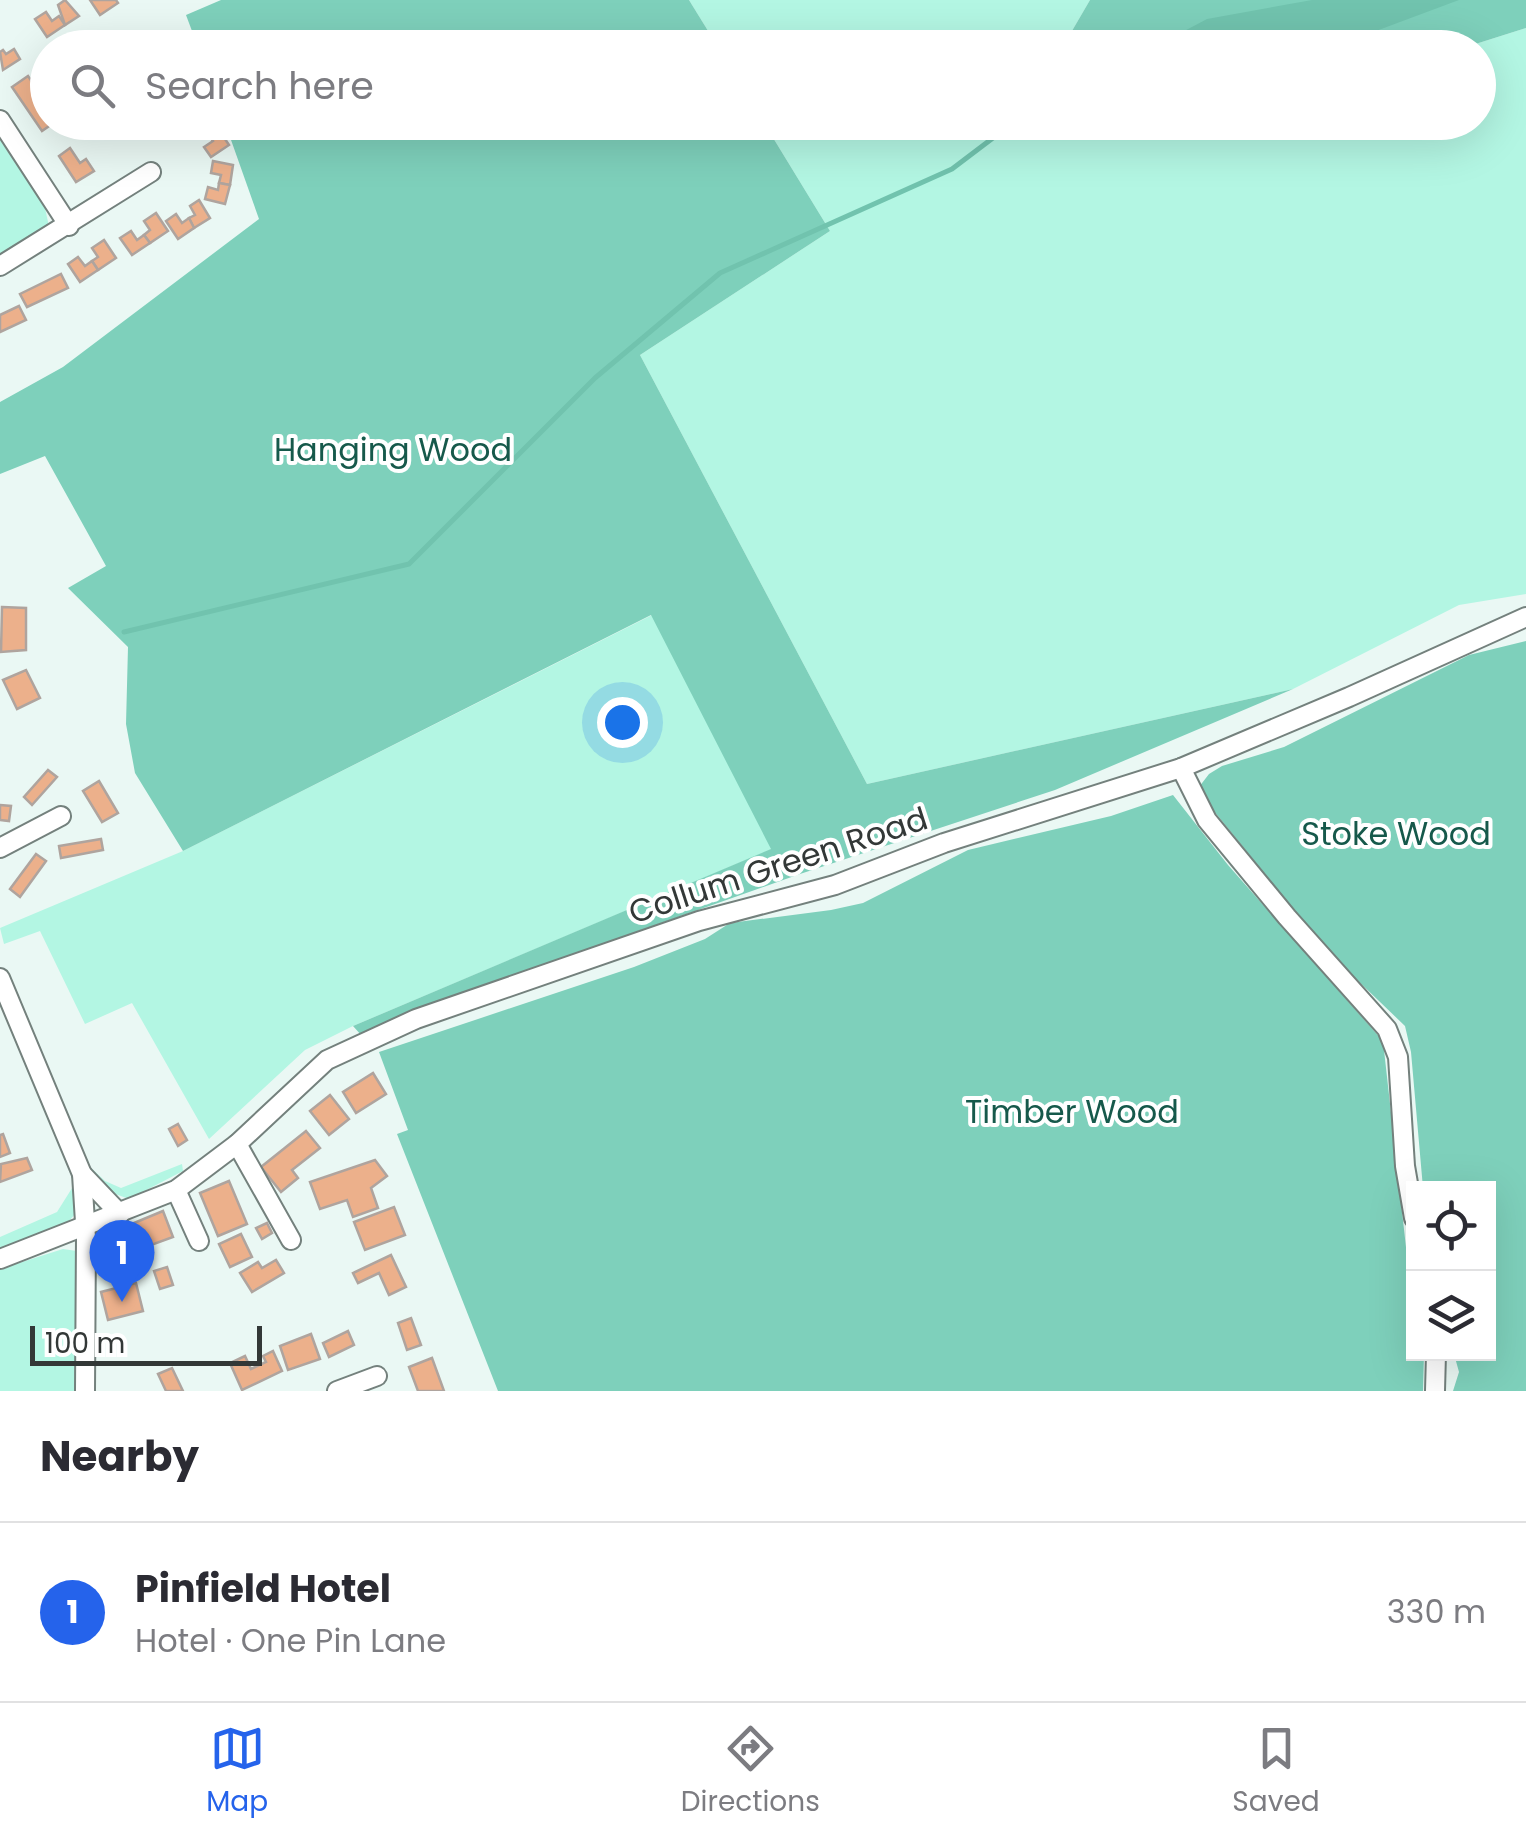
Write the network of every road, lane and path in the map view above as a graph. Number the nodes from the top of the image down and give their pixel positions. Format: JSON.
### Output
{"nodes":[{"id":1,"x":0,"y":120,"type":"edge"},
{"id":2,"x":152,"y":172,"type":"dead end"},
{"id":3,"x":69,"y":226,"type":"junction"},
{"id":4,"x":0,"y":266,"type":"edge"},
{"id":5,"x":1526,"y":617,"type":"edge"},
{"id":6,"x":1181,"y":768,"type":"junction"},
{"id":7,"x":61,"y":816,"type":"dead end"},
{"id":8,"x":0,"y":848,"type":"edge"},
{"id":9,"x":0,"y":978,"type":"edge"},
{"id":10,"x":237,"y":1144,"type":"junction"},
{"id":11,"x":82,"y":1174,"type":"junction"},
{"id":12,"x":1408,"y":1181,"type":"edge"},
{"id":13,"x":176,"y":1190,"type":"junction"},
{"id":14,"x":120,"y":1214,"type":"junction"},
{"id":15,"x":82,"y":1228,"type":"junction"},
{"id":16,"x":198,"y":1240,"type":"dead end"},
{"id":17,"x":291,"y":1240,"type":"dead end"},
{"id":18,"x":0,"y":1259,"type":"edge"},
{"id":19,"x":1436,"y":1361,"type":"edge"},
{"id":20,"x":377,"y":1376,"type":"dead end"},
{"id":21,"x":85,"y":1391,"type":"edge"},
{"id":22,"x":337,"y":1391,"type":"edge"},
{"id":23,"x":1435,"y":1391,"type":"edge"}],
"edges":[{"from":1,"to":3,"type":"street"},
{"from":2,"to":3,"type":"street"},
{"from":3,"to":4,"type":"street"},
{"from":5,"to":6,"type":"street","name":"Collum Green Road"},
{"from":6,"to":10,"type":"street","name":"Collum Green Road"},
{"from":6,"to":12,"type":"street"},
{"from":7,"to":8,"type":"street"},
{"from":9,"to":11,"type":"street"},
{"from":10,"to":13,"type":"street","name":"Collum Green Road"},
{"from":10,"to":17,"type":"street"},
{"from":11,"to":14,"type":"street"},
{"from":11,"to":15,"type":"street"},
{"from":13,"to":14,"type":"street","name":"Collum Green Road"},
{"from":13,"to":16,"type":"street"},
{"from":14,"to":15,"type":"street","name":"Collum Green Road"},
{"from":15,"to":18,"type":"street","name":"Collum Green Road"},
{"from":15,"to":21,"type":"street"},
{"from":19,"to":23,"type":"street"},
{"from":20,"to":22,"type":"street"}]}
